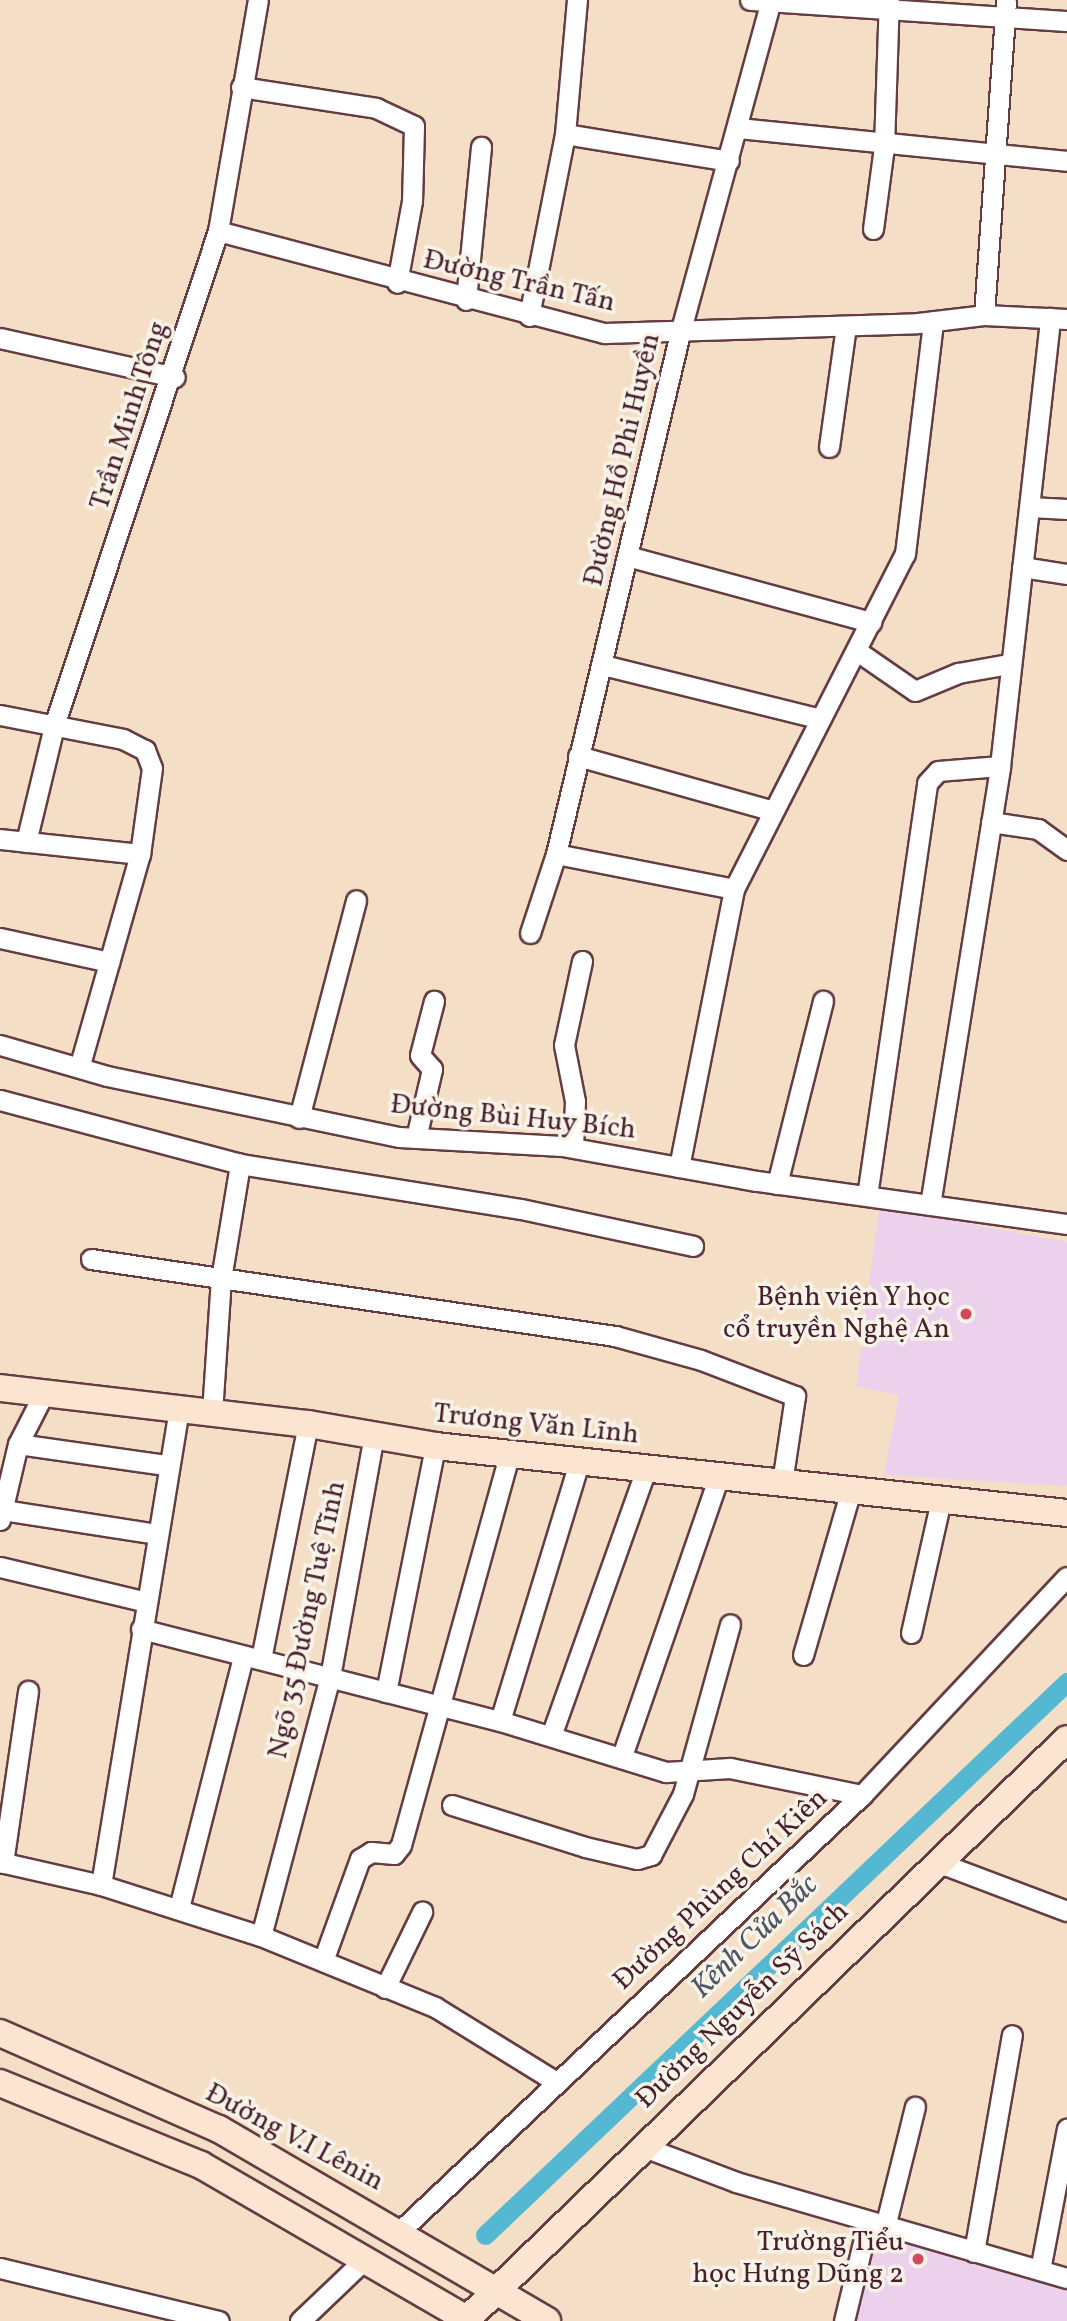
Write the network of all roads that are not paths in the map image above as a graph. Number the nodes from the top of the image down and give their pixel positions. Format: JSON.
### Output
{"nodes":[{"id":1,"x":258,"y":0,"type":"edge"},
{"id":2,"x":576,"y":0,"type":"edge"},
{"id":3,"x":750,"y":0,"type":"edge"},
{"id":4,"x":771,"y":1,"type":"edge"},
{"id":5,"x":889,"y":3,"type":"edge"},
{"id":6,"x":1005,"y":6,"type":"edge"},
{"id":7,"x":1067,"y":21,"type":"edge"},
{"id":8,"x":241,"y":87,"type":"junction"},
{"id":9,"x":738,"y":128,"type":"junction"},
{"id":10,"x":565,"y":134,"type":"junction"},
{"id":11,"x":481,"y":147,"type":"dead end"},
{"id":12,"x":884,"y":147,"type":"junction"},
{"id":13,"x":999,"y":156,"type":"junction"},
{"id":14,"x":729,"y":160,"type":"junction"},
{"id":15,"x":1067,"y":161,"type":"edge"},
{"id":16,"x":873,"y":229,"type":"dead end"},
{"id":17,"x":218,"y":231,"type":"junction"},
{"id":18,"x":397,"y":283,"type":"junction"},
{"id":19,"x":466,"y":300,"type":"junction"},
{"id":20,"x":984,"y":315,"type":"junction"},
{"id":21,"x":529,"y":316,"type":"junction"},
{"id":22,"x":1058,"y":319,"type":"edge"},
{"id":23,"x":933,"y":321,"type":"junction"},
{"id":24,"x":846,"y":326,"type":"junction"},
{"id":25,"x":680,"y":333,"type":"junction"},
{"id":26,"x":0,"y":338,"type":"edge"},
{"id":27,"x":175,"y":377,"type":"junction"},
{"id":28,"x":829,"y":447,"type":"dead end"},
{"id":29,"x":1030,"y":507,"type":"junction"},
{"id":30,"x":1067,"y":509,"type":"edge"},
{"id":31,"x":631,"y":557,"type":"junction"},
{"id":32,"x":1022,"y":567,"type":"junction"},
{"id":33,"x":1067,"y":574,"type":"edge"},
{"id":34,"x":871,"y":622,"type":"junction"},
{"id":35,"x":857,"y":651,"type":"junction"},
{"id":36,"x":1009,"y":664,"type":"junction"},
{"id":37,"x":603,"y":665,"type":"junction"},
{"id":38,"x":0,"y":715,"type":"edge"},
{"id":39,"x":817,"y":718,"type":"junction"},
{"id":40,"x":54,"y":726,"type":"junction"},
{"id":41,"x":578,"y":756,"type":"junction"},
{"id":42,"x":1000,"y":766,"type":"junction"},
{"id":43,"x":770,"y":810,"type":"junction"},
{"id":44,"x":991,"y":822,"type":"junction"},
{"id":45,"x":0,"y":840,"type":"edge"},
{"id":46,"x":26,"y":842,"type":"junction"},
{"id":47,"x":1067,"y":850,"type":"edge"},
{"id":48,"x":140,"y":854,"type":"junction"},
{"id":49,"x":556,"y":854,"type":"junction"},
{"id":50,"x":734,"y":889,"type":"junction"},
{"id":51,"x":356,"y":900,"type":"dead end"},
{"id":52,"x":530,"y":933,"type":"dead end"},
{"id":53,"x":0,"y":938,"type":"edge"},
{"id":54,"x":582,"y":961,"type":"dead end"},
{"id":55,"x":109,"y":962,"type":"junction"},
{"id":56,"x":434,"y":1000,"type":"dead end"},
{"id":57,"x":823,"y":1001,"type":"dead end"},
{"id":58,"x":0,"y":1045,"type":"edge"},
{"id":59,"x":80,"y":1065,"type":"junction"},
{"id":60,"x":0,"y":1100,"type":"edge"},
{"id":61,"x":299,"y":1118,"type":"junction"},
{"id":62,"x":416,"y":1138,"type":"junction"},
{"id":63,"x":573,"y":1147,"type":"junction"},
{"id":64,"x":240,"y":1164,"type":"junction"},
{"id":65,"x":679,"y":1167,"type":"junction"},
{"id":66,"x":777,"y":1184,"type":"junction"},
{"id":67,"x":867,"y":1196,"type":"junction"},
{"id":68,"x":930,"y":1205,"type":"junction"},
{"id":69,"x":1067,"y":1224,"type":"edge"},
{"id":70,"x":693,"y":1246,"type":"dead end"},
{"id":71,"x":91,"y":1259,"type":"dead end"},
{"id":72,"x":221,"y":1279,"type":"junction"},
{"id":73,"x":0,"y":1388,"type":"edge"},
{"id":74,"x":44,"y":1393,"type":"junction"},
{"id":75,"x":179,"y":1411,"type":"junction"},
{"id":76,"x":212,"y":1413,"type":"junction"},
{"id":77,"x":308,"y":1424,"type":"junction"},
{"id":78,"x":374,"y":1435,"type":"junction"},
{"id":79,"x":18,"y":1444,"type":"junction"},
{"id":80,"x":435,"y":1446,"type":"junction"},
{"id":81,"x":510,"y":1452,"type":"junction"},
{"id":82,"x":579,"y":1462,"type":"junction"},
{"id":83,"x":166,"y":1465,"type":"junction"},
{"id":84,"x":646,"y":1469,"type":"junction"},
{"id":85,"x":719,"y":1476,"type":"junction"},
{"id":86,"x":782,"y":1483,"type":"junction"},
{"id":87,"x":851,"y":1490,"type":"junction"},
{"id":88,"x":941,"y":1500,"type":"junction"},
{"id":89,"x":1067,"y":1513,"type":"edge"},
{"id":90,"x":1,"y":1515,"type":"edge"},
{"id":91,"x":156,"y":1534,"type":"junction"},
{"id":92,"x":0,"y":1566,"type":"edge"},
{"id":93,"x":1067,"y":1577,"type":"edge"},
{"id":94,"x":147,"y":1602,"type":"junction"},
{"id":95,"x":730,"y":1624,"type":"dead end"},
{"id":96,"x":141,"y":1629,"type":"junction"},
{"id":97,"x":911,"y":1633,"type":"dead end"},
{"id":98,"x":803,"y":1655,"type":"dead end"},
{"id":99,"x":252,"y":1658,"type":"junction"},
{"id":100,"x":330,"y":1676,"type":"junction"},
{"id":101,"x":28,"y":1691,"type":"dead end"},
{"id":102,"x":386,"y":1692,"type":"junction"},
{"id":103,"x":441,"y":1705,"type":"junction"},
{"id":104,"x":500,"y":1721,"type":"junction"},
{"id":105,"x":551,"y":1736,"type":"junction"},
{"id":106,"x":1067,"y":1738,"type":"edge"},
{"id":107,"x":622,"y":1756,"type":"junction"},
{"id":108,"x":690,"y":1768,"type":"junction"},
{"id":109,"x":862,"y":1795,"type":"junction"},
{"id":110,"x":452,"y":1805,"type":"dead end"},
{"id":111,"x":1,"y":1862,"type":"edge"},
{"id":112,"x":937,"y":1862,"type":"junction"},
{"id":113,"x":101,"y":1885,"type":"junction"},
{"id":114,"x":179,"y":1909,"type":"junction"},
{"id":115,"x":1067,"y":1911,"type":"edge"},
{"id":116,"x":422,"y":1912,"type":"dead end"},
{"id":117,"x":261,"y":1936,"type":"junction"},
{"id":118,"x":323,"y":1961,"type":"junction"},
{"id":119,"x":385,"y":1988,"type":"junction"},
{"id":120,"x":0,"y":2033,"type":"edge"},
{"id":121,"x":1012,"y":2035,"type":"dead end"},
{"id":122,"x":553,"y":2080,"type":"junction"},
{"id":123,"x":0,"y":2083,"type":"edge"},
{"id":124,"x":915,"y":2108,"type":"dead end"},
{"id":125,"x":1067,"y":2129,"type":"edge"},
{"id":126,"x":644,"y":2147,"type":"junction"},
{"id":127,"x":876,"y":2225,"type":"junction"},
{"id":128,"x":400,"y":2231,"type":"junction"},
{"id":129,"x":974,"y":2252,"type":"junction"},
{"id":130,"x":365,"y":2259,"type":"junction"},
{"id":131,"x":0,"y":2268,"type":"edge"},
{"id":132,"x":1040,"y":2270,"type":"junction"},
{"id":133,"x":1067,"y":2278,"type":"edge"},
{"id":134,"x":499,"y":2288,"type":"junction"},
{"id":135,"x":468,"y":2320,"type":"edge"},
{"id":136,"x":219,"y":2321,"type":"edge"},
{"id":137,"x":300,"y":2321,"type":"edge"},
{"id":138,"x":547,"y":2321,"type":"edge"},
{"id":139,"x":844,"y":2321,"type":"edge"}],
"edges":[{"from":1,"to":8,"type":"street","name":"Trần Minh Tông"},
{"from":2,"to":10,"type":"street"},
{"from":3,"to":4,"type":"street"},
{"from":4,"to":5,"type":"street"},
{"from":4,"to":9,"type":"street","name":"Đường Hồ Phi Huyền"},
{"from":5,"to":6,"type":"street"},
{"from":5,"to":12,"type":"street"},
{"from":6,"to":7,"type":"street"},
{"from":6,"to":13,"type":"street"},
{"from":8,"to":17,"type":"street","name":"Trần Minh Tông"},
{"from":8,"to":18,"type":"street"},
{"from":9,"to":12,"type":"street"},
{"from":9,"to":14,"type":"street","name":"Đường Hồ Phi Huyền"},
{"from":10,"to":14,"type":"street"},
{"from":10,"to":21,"type":"street"},
{"from":11,"to":19,"type":"street"},
{"from":12,"to":13,"type":"street"},
{"from":12,"to":16,"type":"street"},
{"from":13,"to":15,"type":"street"},
{"from":13,"to":20,"type":"street"},
{"from":14,"to":25,"type":"street","name":"Đường Hồ Phi Huyền"},
{"from":17,"to":18,"type":"street","name":"Đường Trần Tấn"},
{"from":17,"to":27,"type":"street","name":"Trần Minh Tông"},
{"from":18,"to":19,"type":"street","name":"Đường Trần Tấn"},
{"from":19,"to":21,"type":"street","name":"Đường Trần Tấn"},
{"from":20,"to":22,"type":"street","name":"Đường Trần Tấn"},
{"from":20,"to":23,"type":"street","name":"Đường Trần Tấn"},
{"from":21,"to":25,"type":"street","name":"Đường Trần Tấn"},
{"from":22,"to":29,"type":"street"},
{"from":23,"to":24,"type":"street","name":"Đường Trần Tấn"},
{"from":23,"to":34,"type":"street"},
{"from":24,"to":25,"type":"street","name":"Đường Trần Tấn"},
{"from":24,"to":28,"type":"street"},
{"from":25,"to":31,"type":"street","name":"Đường Hồ Phi Huyền"},
{"from":26,"to":27,"type":"street"},
{"from":27,"to":40,"type":"street","name":"Trần Minh Tông"},
{"from":29,"to":30,"type":"street"},
{"from":29,"to":32,"type":"street"},
{"from":31,"to":34,"type":"street"},
{"from":31,"to":37,"type":"street","name":"Đường Hồ Phi Huyền"},
{"from":32,"to":33,"type":"street"},
{"from":32,"to":36,"type":"street"},
{"from":34,"to":35,"type":"street"},
{"from":35,"to":36,"type":"street"},
{"from":35,"to":39,"type":"street"},
{"from":36,"to":42,"type":"street"},
{"from":37,"to":39,"type":"street"},
{"from":37,"to":41,"type":"street","name":"Đường Hồ Phi Huyền"},
{"from":38,"to":40,"type":"street"},
{"from":39,"to":43,"type":"street"},
{"from":40,"to":46,"type":"street","name":"Trần Minh Tông"},
{"from":40,"to":48,"type":"street"},
{"from":41,"to":43,"type":"street"},
{"from":41,"to":49,"type":"street","name":"Đường Hồ Phi Huyền"},
{"from":42,"to":44,"type":"street"},
{"from":42,"to":67,"type":"street"},
{"from":43,"to":50,"type":"street"},
{"from":44,"to":47,"type":"street"},
{"from":44,"to":68,"type":"street"},
{"from":45,"to":46,"type":"street"},
{"from":46,"to":48,"type":"street"},
{"from":48,"to":55,"type":"street"},
{"from":49,"to":50,"type":"street"},
{"from":49,"to":52,"type":"street","name":"Đường Hồ Phi Huyền"},
{"from":50,"to":65,"type":"street"},
{"from":51,"to":61,"type":"street"},
{"from":53,"to":55,"type":"street"},
{"from":54,"to":63,"type":"street"},
{"from":55,"to":59,"type":"street"},
{"from":56,"to":62,"type":"street"},
{"from":57,"to":66,"type":"street"},
{"from":58,"to":59,"type":"street","name":"Đường Bùi Huy Bích"},
{"from":59,"to":61,"type":"street","name":"Đường Bùi Huy Bích"},
{"from":60,"to":64,"type":"street"},
{"from":61,"to":62,"type":"street","name":"Đường Bùi Huy Bích"},
{"from":62,"to":63,"type":"street","name":"Đường Bùi Huy Bích"},
{"from":63,"to":65,"type":"street","name":"Đường Bùi Huy Bích"},
{"from":64,"to":70,"type":"street"},
{"from":64,"to":72,"type":"street"},
{"from":65,"to":66,"type":"street","name":"Đường Bùi Huy Bích"},
{"from":66,"to":67,"type":"street","name":"Đường Bùi Huy Bích"},
{"from":67,"to":68,"type":"street","name":"Đường Bùi Huy Bích"},
{"from":68,"to":69,"type":"street","name":"Đường Bùi Huy Bích"},
{"from":71,"to":72,"type":"street"},
{"from":72,"to":76,"type":"street"},
{"from":72,"to":86,"type":"street"},
{"from":73,"to":74,"type":"main road","name":"Trương Văn Lĩnh"},
{"from":74,"to":75,"type":"main road","name":"Trương Văn Lĩnh"},
{"from":74,"to":79,"type":"street"},
{"from":75,"to":76,"type":"main road","name":"Trương Văn Lĩnh"},
{"from":75,"to":83,"type":"street"},
{"from":76,"to":77,"type":"main road","name":"Trương Văn Lĩnh"},
{"from":77,"to":78,"type":"main road","name":"Trương Văn Lĩnh"},
{"from":77,"to":99,"type":"street"},
{"from":78,"to":80,"type":"main road","name":"Trương Văn Lĩnh"},
{"from":78,"to":100,"type":"street","name":"Ngõ 35 Đường Tuệ Tĩnh"},
{"from":79,"to":83,"type":"street"},
{"from":79,"to":90,"type":"street"},
{"from":80,"to":81,"type":"main road","name":"Trương Văn Lĩnh"},
{"from":80,"to":102,"type":"street"},
{"from":81,"to":82,"type":"main road","name":"Trương Văn Lĩnh"},
{"from":81,"to":103,"type":"street"},
{"from":82,"to":84,"type":"main road","name":"Trương Văn Lĩnh"},
{"from":82,"to":104,"type":"street"},
{"from":83,"to":91,"type":"street"},
{"from":84,"to":85,"type":"main road","name":"Trương Văn Lĩnh"},
{"from":84,"to":105,"type":"street"},
{"from":85,"to":86,"type":"main road","name":"Trương Văn Lĩnh"},
{"from":85,"to":107,"type":"street"},
{"from":86,"to":87,"type":"main road","name":"Trương Văn Lĩnh"},
{"from":87,"to":88,"type":"main road","name":"Trương Văn Lĩnh"},
{"from":87,"to":98,"type":"street"},
{"from":88,"to":89,"type":"main road","name":"Trương Văn Lĩnh"},
{"from":88,"to":97,"type":"street"},
{"from":90,"to":91,"type":"street"},
{"from":91,"to":94,"type":"street"},
{"from":92,"to":94,"type":"street"},
{"from":93,"to":109,"type":"street","name":"Đường Phùng Chí Kiên"},
{"from":94,"to":96,"type":"street"},
{"from":95,"to":108,"type":"street"},
{"from":96,"to":99,"type":"street"},
{"from":96,"to":113,"type":"street"},
{"from":99,"to":100,"type":"street"},
{"from":99,"to":114,"type":"street"},
{"from":100,"to":102,"type":"street"},
{"from":100,"to":117,"type":"street","name":"Ngõ 35 Đường Tuệ Tĩnh"},
{"from":101,"to":111,"type":"street"},
{"from":102,"to":103,"type":"street"},
{"from":103,"to":104,"type":"street"},
{"from":103,"to":118,"type":"street"},
{"from":104,"to":105,"type":"street"},
{"from":105,"to":107,"type":"street"},
{"from":106,"to":112,"type":"main road","name":"Đường Nguyễn Sỹ Sách"},
{"from":107,"to":108,"type":"street"},
{"from":108,"to":109,"type":"street"},
{"from":108,"to":110,"type":"street"},
{"from":109,"to":122,"type":"street","name":"Đường Phùng Chí Kiên"},
{"from":111,"to":113,"type":"street"},
{"from":112,"to":115,"type":"street"},
{"from":112,"to":126,"type":"main road","name":"Đường Nguyễn Sỹ Sách"},
{"from":113,"to":114,"type":"street"},
{"from":114,"to":117,"type":"street"},
{"from":116,"to":119,"type":"street"},
{"from":117,"to":118,"type":"street"},
{"from":118,"to":119,"type":"street"},
{"from":119,"to":122,"type":"street"},
{"from":120,"to":128,"type":"main road","name":"Đường V.I Lênin"},
{"from":121,"to":129,"type":"street"},
{"from":122,"to":128,"type":"street","name":"Đường Phùng Chí Kiên"},
{"from":123,"to":130,"type":"main road"},
{"from":124,"to":127,"type":"street"},
{"from":125,"to":132,"type":"street"},
{"from":126,"to":127,"type":"street"},
{"from":126,"to":134,"type":"main road","name":"Đường Nguyễn Sỹ Sách"},
{"from":127,"to":129,"type":"street"},
{"from":127,"to":139,"type":"street"},
{"from":128,"to":134,"type":"main road","name":"Đường V.I Lênin"},
{"from":129,"to":132,"type":"street"},
{"from":130,"to":135,"type":"main road"},
{"from":130,"to":137,"type":"street"},
{"from":131,"to":136,"type":"street"},
{"from":132,"to":133,"type":"street"},
{"from":134,"to":135,"type":"main road","name":"Đường Nguyễn Sỹ Sách"},
{"from":134,"to":138,"type":"main road","name":"Đường V.I Lênin"}]}
